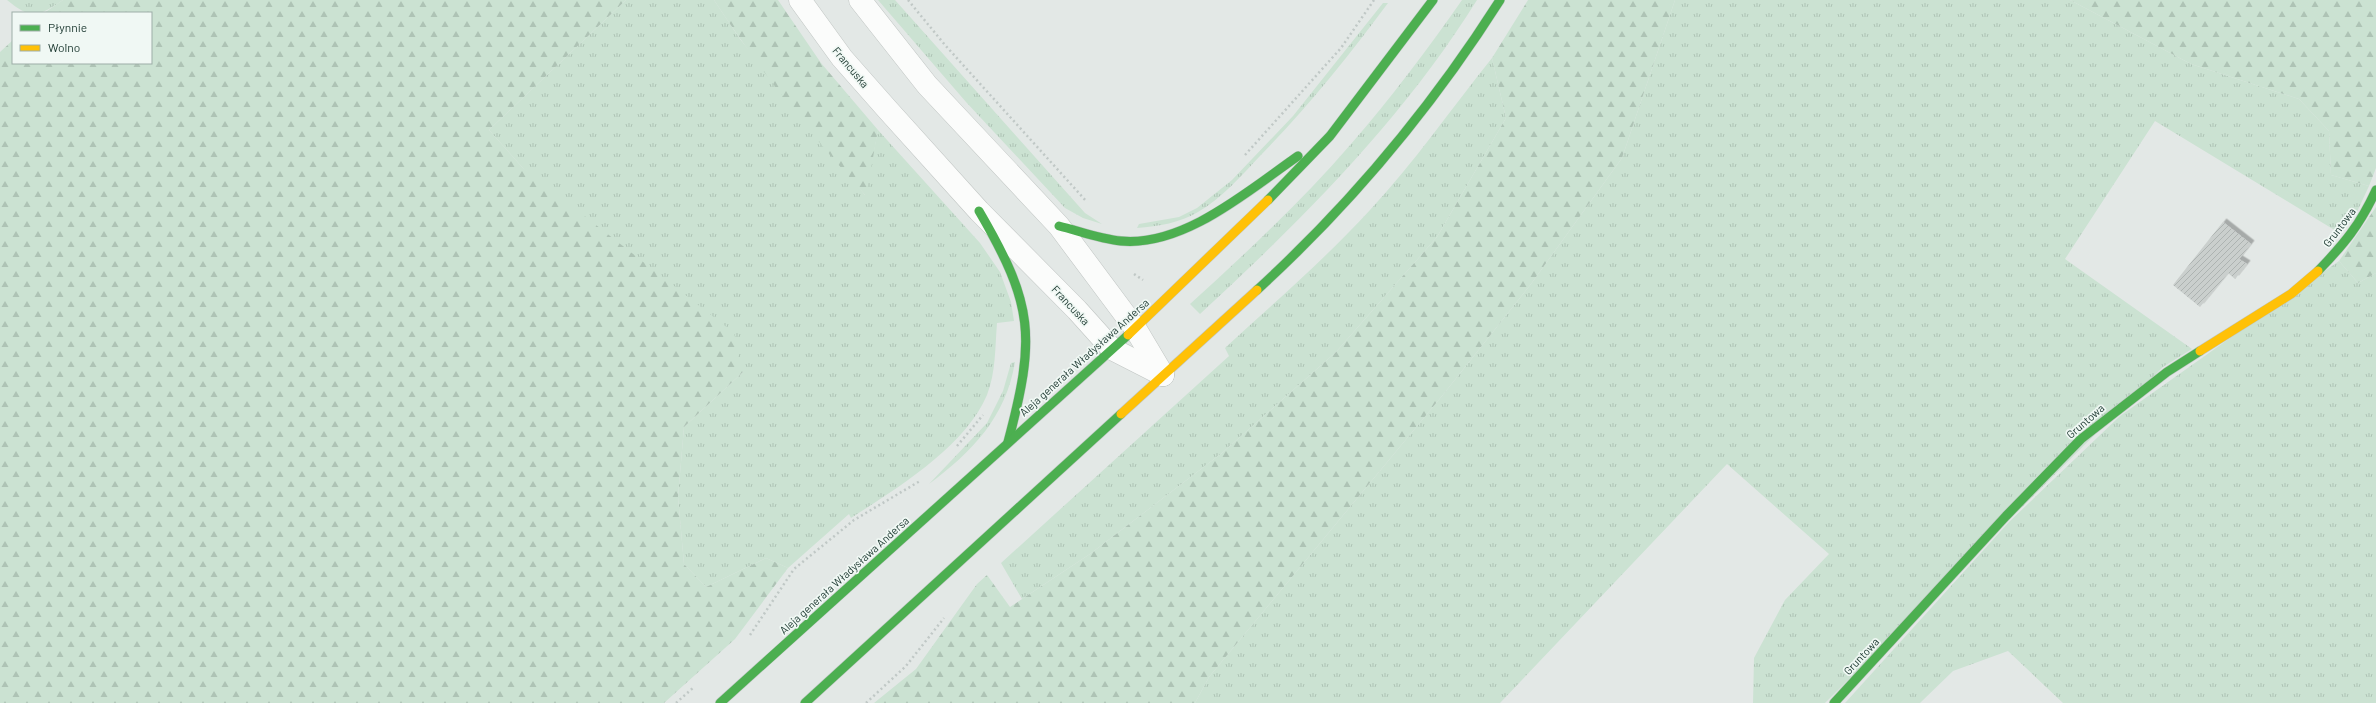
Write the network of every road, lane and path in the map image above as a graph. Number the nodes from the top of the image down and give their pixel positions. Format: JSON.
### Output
{"nodes":[{"id":1,"x":800,"y":0,"type":"edge"},
{"id":2,"x":860,"y":0,"type":"edge"},
{"id":3,"x":908,"y":0,"type":"edge"},
{"id":4,"x":1374,"y":0,"type":"edge"},
{"id":5,"x":1433,"y":0,"type":"edge"},
{"id":6,"x":1500,"y":0,"type":"edge"},
{"id":7,"x":1330,"y":136,"type":"junction"},
{"id":8,"x":1243,"y":158,"type":"dead end"},
{"id":9,"x":2376,"y":190,"type":"edge"},
{"id":10,"x":1088,"y":203,"type":"dead end"},
{"id":11,"x":979,"y":211,"type":"junction"},
{"id":12,"x":1059,"y":226,"type":"junction"},
{"id":13,"x":1135,"y":328,"type":"junction"},
{"id":14,"x":1112,"y":349,"type":"junction"},
{"id":15,"x":1163,"y":375,"type":"junction"},
{"id":16,"x":985,"y":413,"type":"dead end"},
{"id":17,"x":1008,"y":442,"type":"junction"},
{"id":18,"x":952,"y":452,"type":"dead end"},
{"id":19,"x":924,"y":478,"type":"dead end"},
{"id":20,"x":745,"y":641,"type":"dead end"},
{"id":21,"x":699,"y":682,"type":"dead end"},
{"id":22,"x":676,"y":703,"type":"edge"},
{"id":23,"x":720,"y":703,"type":"edge"},
{"id":24,"x":805,"y":703,"type":"edge"},
{"id":25,"x":1834,"y":703,"type":"edge"}],
"edges":[{"from":1,"to":11,"type":"street","name":"Francuska"},
{"from":2,"to":12,"type":"street"},
{"from":3,"to":10,"type":"path"},
{"from":4,"to":8,"type":"path"},
{"from":5,"to":7,"type":"main road","name":"Aleja generała Władysława Andersa"},
{"from":6,"to":15,"type":"main road"},
{"from":7,"to":12,"type":"main road"},
{"from":7,"to":13,"type":"main road","name":"Aleja generała Władysława Andersa"},
{"from":9,"to":25,"type":"main road","name":"Gruntowa"},
{"from":11,"to":14,"type":"street","name":"Francuska"},
{"from":11,"to":17,"type":"main road"},
{"from":12,"to":13,"type":"street"},
{"from":13,"to":14,"type":"main road","name":"Aleja generała Władysława Andersa"},
{"from":13,"to":15,"type":"street"},
{"from":14,"to":15,"type":"street","name":"Francuska"},
{"from":14,"to":17,"type":"main road","name":"Aleja generała Władysława Andersa"},
{"from":15,"to":24,"type":"main road"},
{"from":16,"to":18,"type":"path"},
{"from":17,"to":23,"type":"main road","name":"Aleja generała Władysława Andersa"},
{"from":19,"to":20,"type":"path"},
{"from":21,"to":22,"type":"path"}]}
